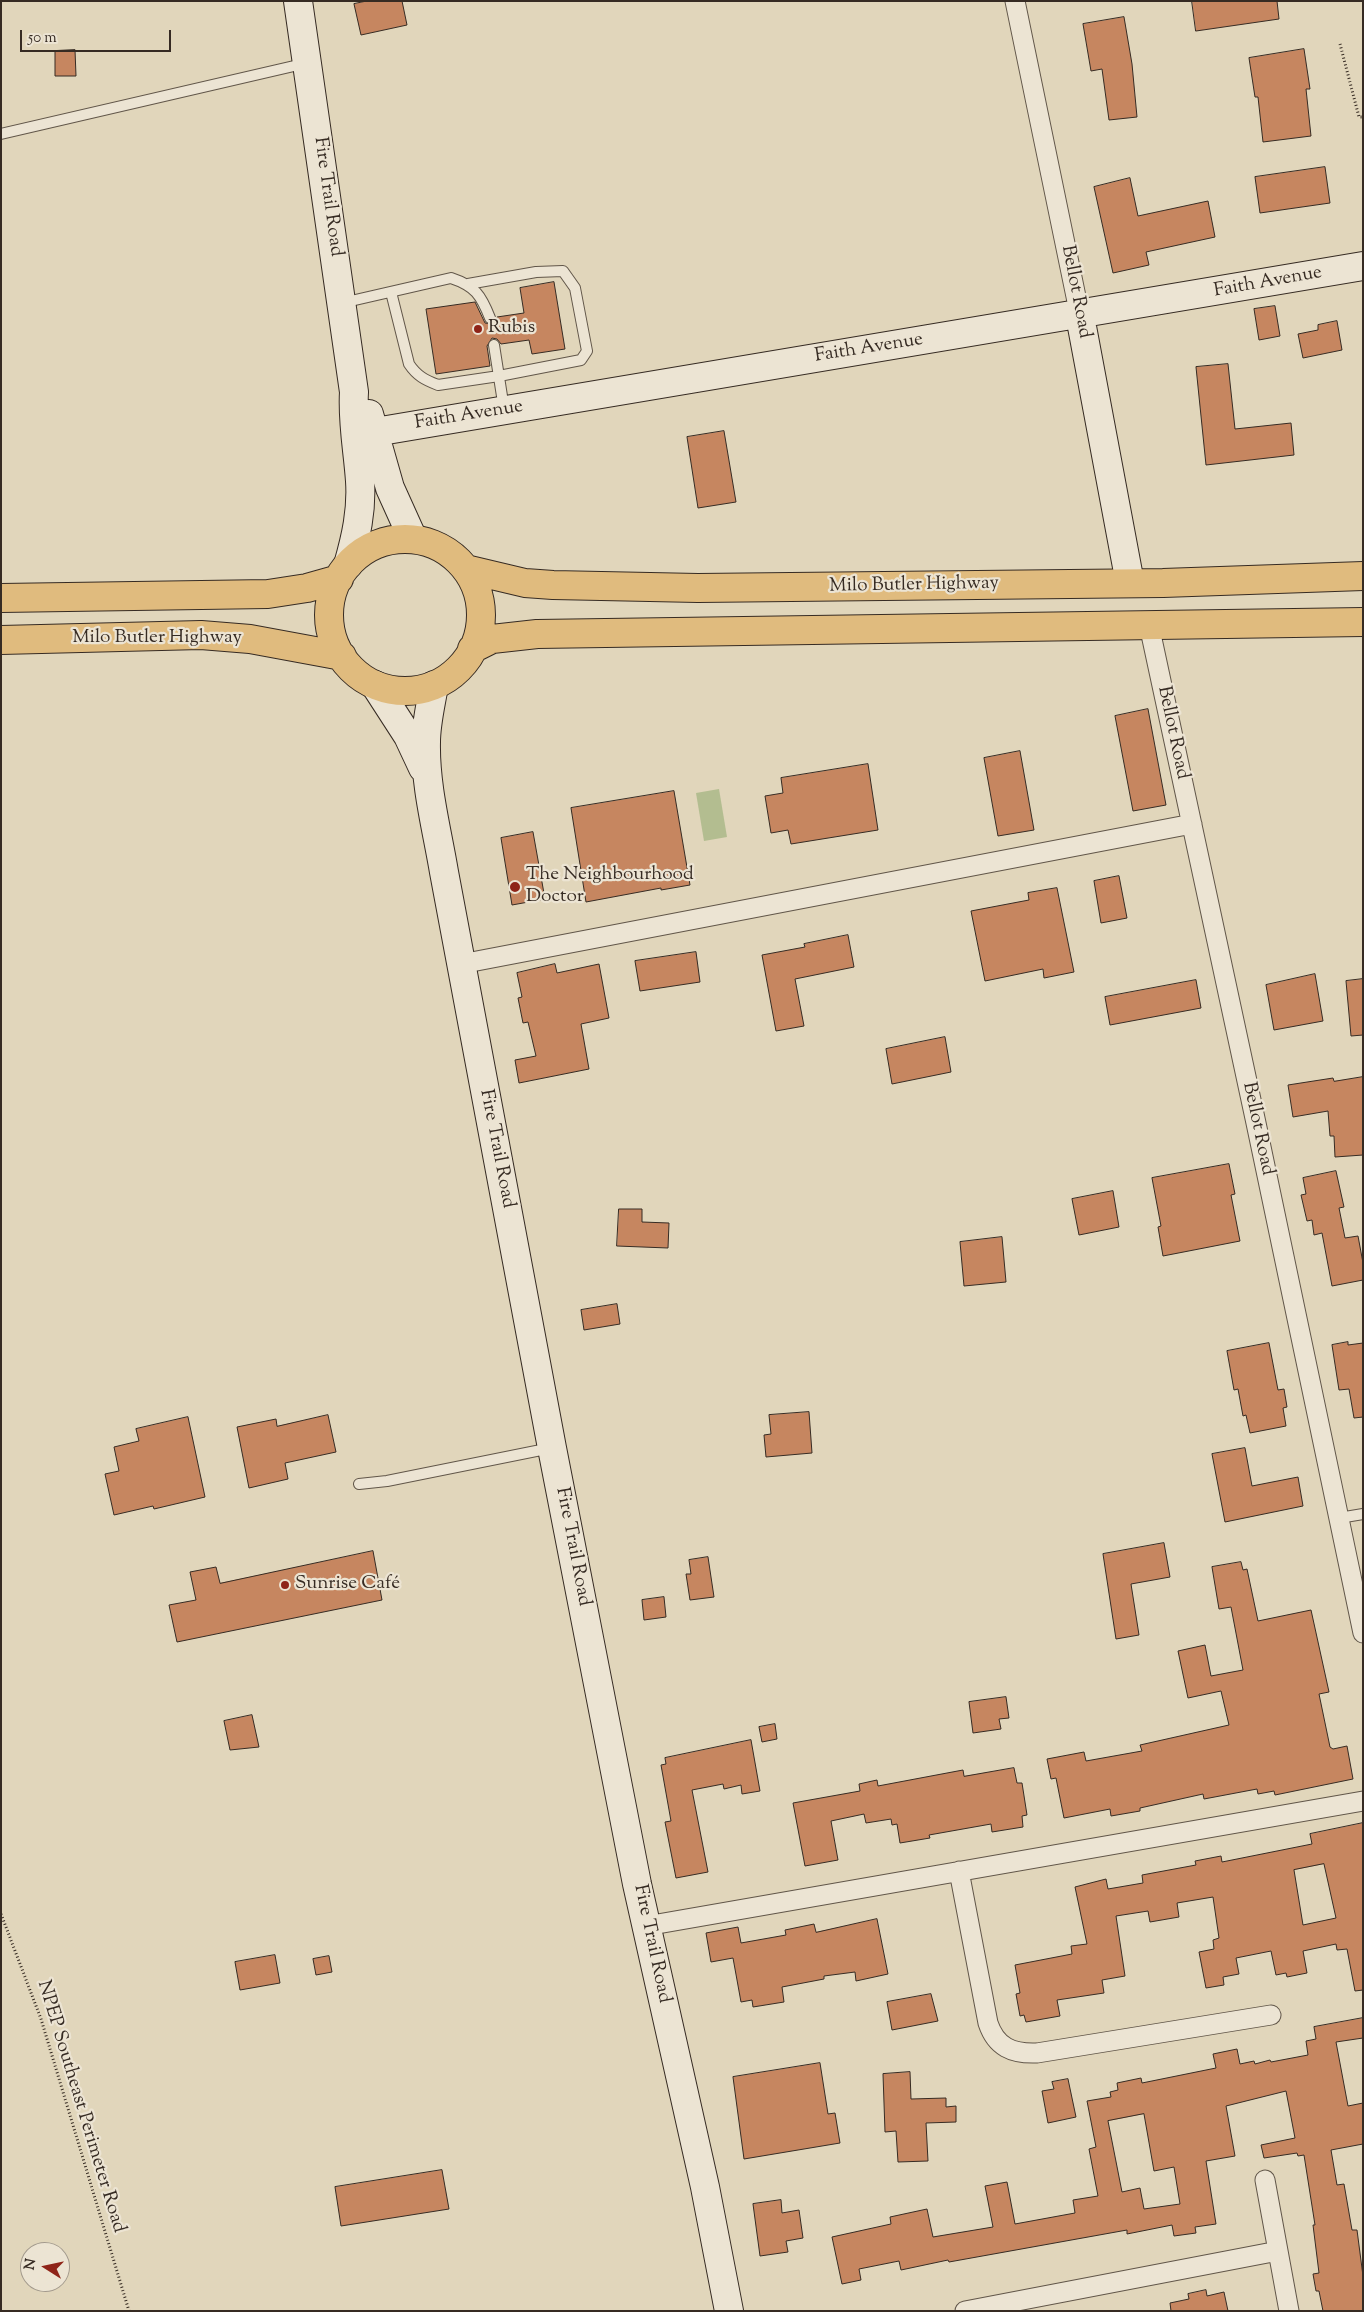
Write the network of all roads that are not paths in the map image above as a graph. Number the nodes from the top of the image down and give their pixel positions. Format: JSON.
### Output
{"nodes":[{"id":1,"x":298,"y":1,"type":"edge"},
{"id":2,"x":1015,"y":1,"type":"edge"},
{"id":3,"x":308,"y":63,"type":"junction"},
{"id":4,"x":1,"y":134,"type":"edge"},
{"id":5,"x":1363,"y":266,"type":"edge"},
{"id":6,"x":468,"y":284,"type":"junction"},
{"id":7,"x":391,"y":292,"type":"junction"},
{"id":8,"x":342,"y":303,"type":"junction"},
{"id":9,"x":1080,"y":316,"type":"junction"},
{"id":10,"x":490,"y":318,"type":"dead end"},
{"id":11,"x":494,"y":345,"type":"dead end"},
{"id":12,"x":499,"y":376,"type":"junction"},
{"id":13,"x":354,"y":392,"type":"junction"},
{"id":14,"x":504,"y":410,"type":"junction"},
{"id":15,"x":375,"y":432,"type":"junction"},
{"id":16,"x":413,"y":539,"type":"junction"},
{"id":17,"x":466,"y":569,"type":"junction"},
{"id":18,"x":344,"y":572,"type":"junction"},
{"id":19,"x":1363,"y":576,"type":"edge"},
{"id":20,"x":1130,"y":583,"type":"junction"},
{"id":21,"x":1,"y":598,"type":"edge"},
{"id":22,"x":1363,"y":622,"type":"edge"},
{"id":23,"x":1149,"y":625,"type":"junction"},
{"id":24,"x":1,"y":640,"type":"edge"},
{"id":25,"x":472,"y":649,"type":"junction"},
{"id":26,"x":342,"y":656,"type":"junction"},
{"id":27,"x":375,"y":685,"type":"junction"},
{"id":28,"x":434,"y":685,"type":"junction"},
{"id":29,"x":429,"y":781,"type":"junction"},
{"id":30,"x":1192,"y":824,"type":"junction"},
{"id":31,"x":460,"y":964,"type":"junction"},
{"id":32,"x":552,"y":1448,"type":"junction"},
{"id":33,"x":359,"y":1484,"type":"dead end"},
{"id":34,"x":1363,"y":1514,"type":"edge"},
{"id":35,"x":1339,"y":1518,"type":"junction"},
{"id":36,"x":1363,"y":1633,"type":"edge"},
{"id":37,"x":1363,"y":1801,"type":"edge"},
{"id":38,"x":959,"y":1871,"type":"junction"},
{"id":39,"x":646,"y":1926,"type":"junction"},
{"id":40,"x":1271,"y":2015,"type":"dead end"},
{"id":41,"x":1265,"y":2180,"type":"dead end"},
{"id":42,"x":1278,"y":2250,"type":"junction"},
{"id":43,"x":729,"y":2311,"type":"edge"},
{"id":44,"x":965,"y":2311,"type":"edge"},
{"id":45,"x":1289,"y":2311,"type":"edge"}],
"edges":[{"from":1,"to":3,"type":"street","name":"Fire Trail Road"},
{"from":2,"to":9,"type":"street","name":"Bellot Road"},
{"from":3,"to":4,"type":"lane"},
{"from":3,"to":8,"type":"street","name":"Fire Trail Road"},
{"from":5,"to":9,"type":"street","name":"Faith Avenue"},
{"from":6,"to":7,"type":"lane"},
{"from":6,"to":10,"type":"lane"},
{"from":6,"to":12,"type":"lane"},
{"from":7,"to":8,"type":"lane"},
{"from":7,"to":12,"type":"lane"},
{"from":8,"to":13,"type":"street","name":"Fire Trail Road"},
{"from":9,"to":14,"type":"street","name":"Faith Avenue"},
{"from":9,"to":20,"type":"street","name":"Bellot Road"},
{"from":11,"to":12,"type":"lane"},
{"from":12,"to":14,"type":"lane"},
{"from":13,"to":15,"type":"street","name":"Fire Trail Road"},
{"from":13,"to":18,"type":"street","name":"Fire Trail Road"},
{"from":14,"to":15,"type":"street","name":"Faith Avenue"},
{"from":15,"to":16,"type":"street","name":"Fire Trail Road"},
{"from":16,"to":17,"type":"main road"},
{"from":16,"to":18,"type":"main road"},
{"from":17,"to":20,"type":"main road","name":"Milo Butler Highway"},
{"from":17,"to":25,"type":"main road"},
{"from":18,"to":21,"type":"main road"},
{"from":18,"to":26,"type":"main road"},
{"from":19,"to":20,"type":"main road","name":"Milo Butler Highway"},
{"from":22,"to":23,"type":"main road"},
{"from":23,"to":25,"type":"main road"},
{"from":23,"to":30,"type":"street","name":"Bellot Road"},
{"from":24,"to":26,"type":"main road","name":"Milo Butler Highway"},
{"from":25,"to":28,"type":"main road"},
{"from":26,"to":27,"type":"main road"},
{"from":27,"to":28,"type":"main road"},
{"from":27,"to":29,"type":"street","name":"Fire Trail Road"},
{"from":28,"to":29,"type":"street","name":"Fire Trail Road"},
{"from":29,"to":31,"type":"street","name":"Fire Trail Road"},
{"from":30,"to":31,"type":"street"},
{"from":30,"to":35,"type":"street","name":"Bellot Road"},
{"from":31,"to":32,"type":"street","name":"Fire Trail Road"},
{"from":32,"to":33,"type":"lane"},
{"from":32,"to":39,"type":"street","name":"Fire Trail Road"},
{"from":34,"to":35,"type":"lane"},
{"from":35,"to":36,"type":"street","name":"Bellot Road"},
{"from":37,"to":38,"type":"street"},
{"from":38,"to":39,"type":"street"},
{"from":38,"to":40,"type":"street"},
{"from":39,"to":43,"type":"street","name":"Fire Trail Road"},
{"from":41,"to":42,"type":"street"},
{"from":42,"to":44,"type":"street"},
{"from":42,"to":45,"type":"street"}]}
